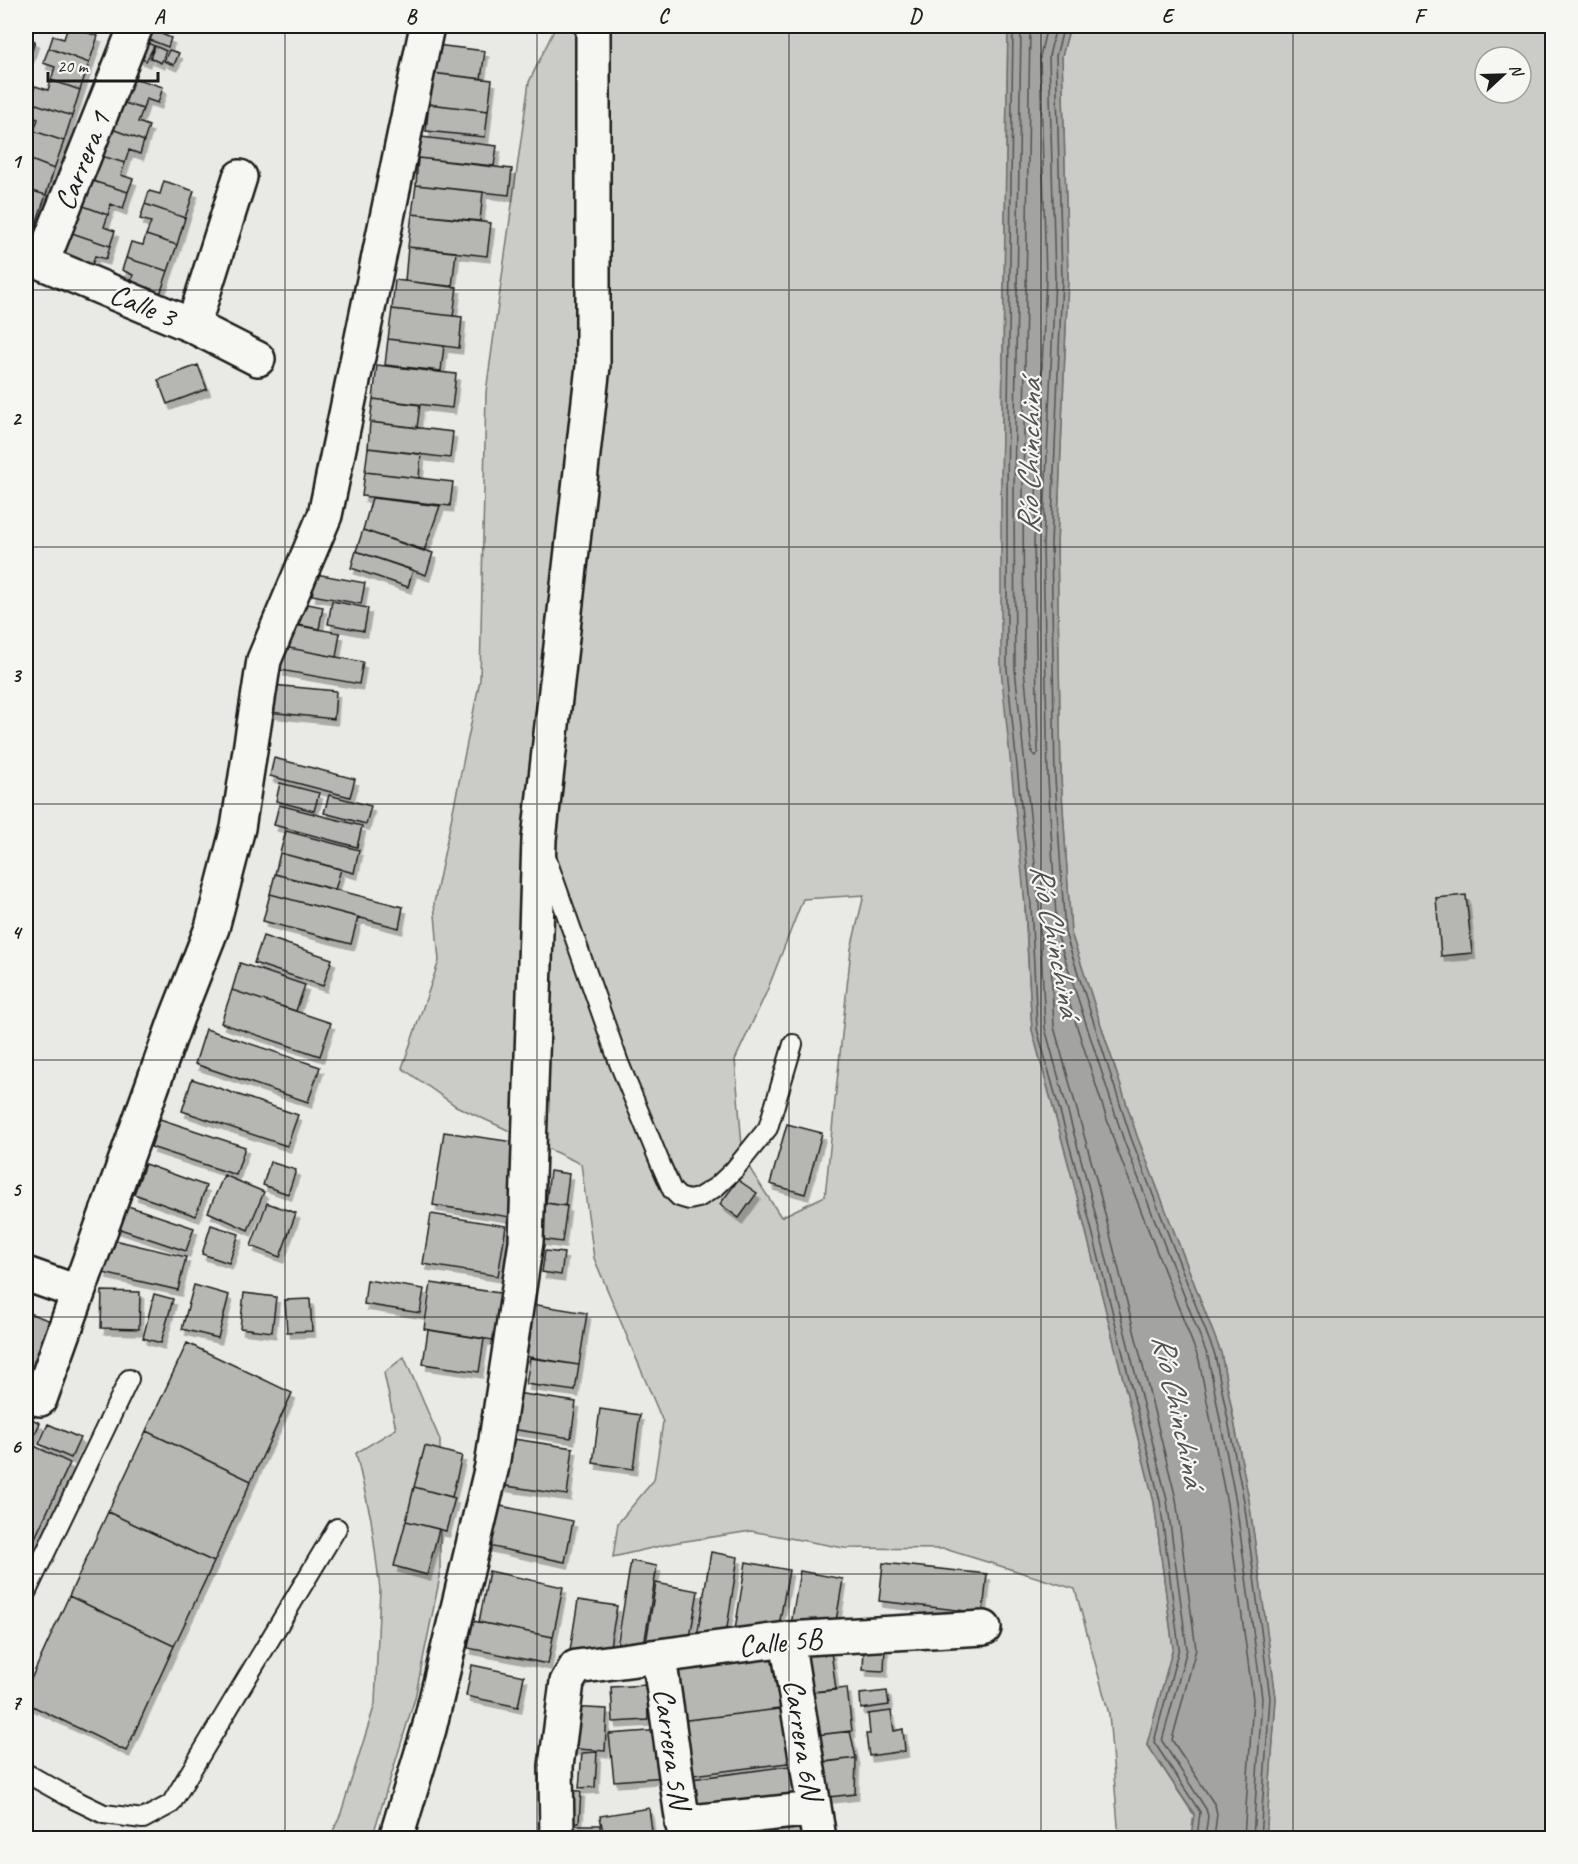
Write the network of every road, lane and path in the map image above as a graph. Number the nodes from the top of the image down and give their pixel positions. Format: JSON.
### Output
{"nodes":[{"id":1,"x":428,"y":26,"type":"edge"},
{"id":2,"x":593,"y":26,"type":"edge"},
{"id":3,"x":130,"y":27,"type":"edge"},
{"id":4,"x":240,"y":177,"type":"dead end"},
{"id":5,"x":34,"y":260,"type":"edge"},
{"id":6,"x":193,"y":326,"type":"junction"},
{"id":7,"x":258,"y":359,"type":"dead end"},
{"id":8,"x":539,"y":839,"type":"junction"},
{"id":9,"x":793,"y":1044,"type":"dead end"},
{"id":10,"x":26,"y":1274,"type":"edge"},
{"id":11,"x":77,"y":1292,"type":"junction"},
{"id":12,"x":129,"y":1378,"type":"dead end"},
{"id":13,"x":33,"y":1397,"type":"edge"},
{"id":14,"x":337,"y":1528,"type":"dead end"},
{"id":15,"x":26,"y":1593,"type":"edge"},
{"id":16,"x":984,"y":1628,"type":"dead end"},
{"id":17,"x":787,"y":1639,"type":"junction"},
{"id":18,"x":659,"y":1657,"type":"junction"},
{"id":19,"x":26,"y":1773,"type":"edge"},
{"id":20,"x":817,"y":1824,"type":"edge"},
{"id":21,"x":683,"y":1831,"type":"edge"},
{"id":22,"x":396,"y":1839,"type":"edge"},
{"id":23,"x":556,"y":1839,"type":"edge"}],
"edges":[{"from":1,"to":11,"type":"street"},
{"from":2,"to":8,"type":"street"},
{"from":3,"to":5,"type":"street","name":"Carrera 1"},
{"from":4,"to":6,"type":"street"},
{"from":5,"to":6,"type":"street","name":"Calle 3"},
{"from":6,"to":7,"type":"street","name":"Calle 3"},
{"from":8,"to":9,"type":"lane"},
{"from":8,"to":22,"type":"street"},
{"from":10,"to":11,"type":"street"},
{"from":11,"to":13,"type":"street"},
{"from":12,"to":15,"type":"lane"},
{"from":14,"to":19,"type":"lane"},
{"from":16,"to":17,"type":"street","name":"Calle 5B"},
{"from":17,"to":18,"type":"street","name":"Calle 5B"},
{"from":17,"to":20,"type":"street","name":"Carrera 6N"},
{"from":18,"to":21,"type":"street","name":"Carrera 5N"},
{"from":18,"to":23,"type":"street","name":"Calle 5B"},
{"from":20,"to":21,"type":"street"}]}
